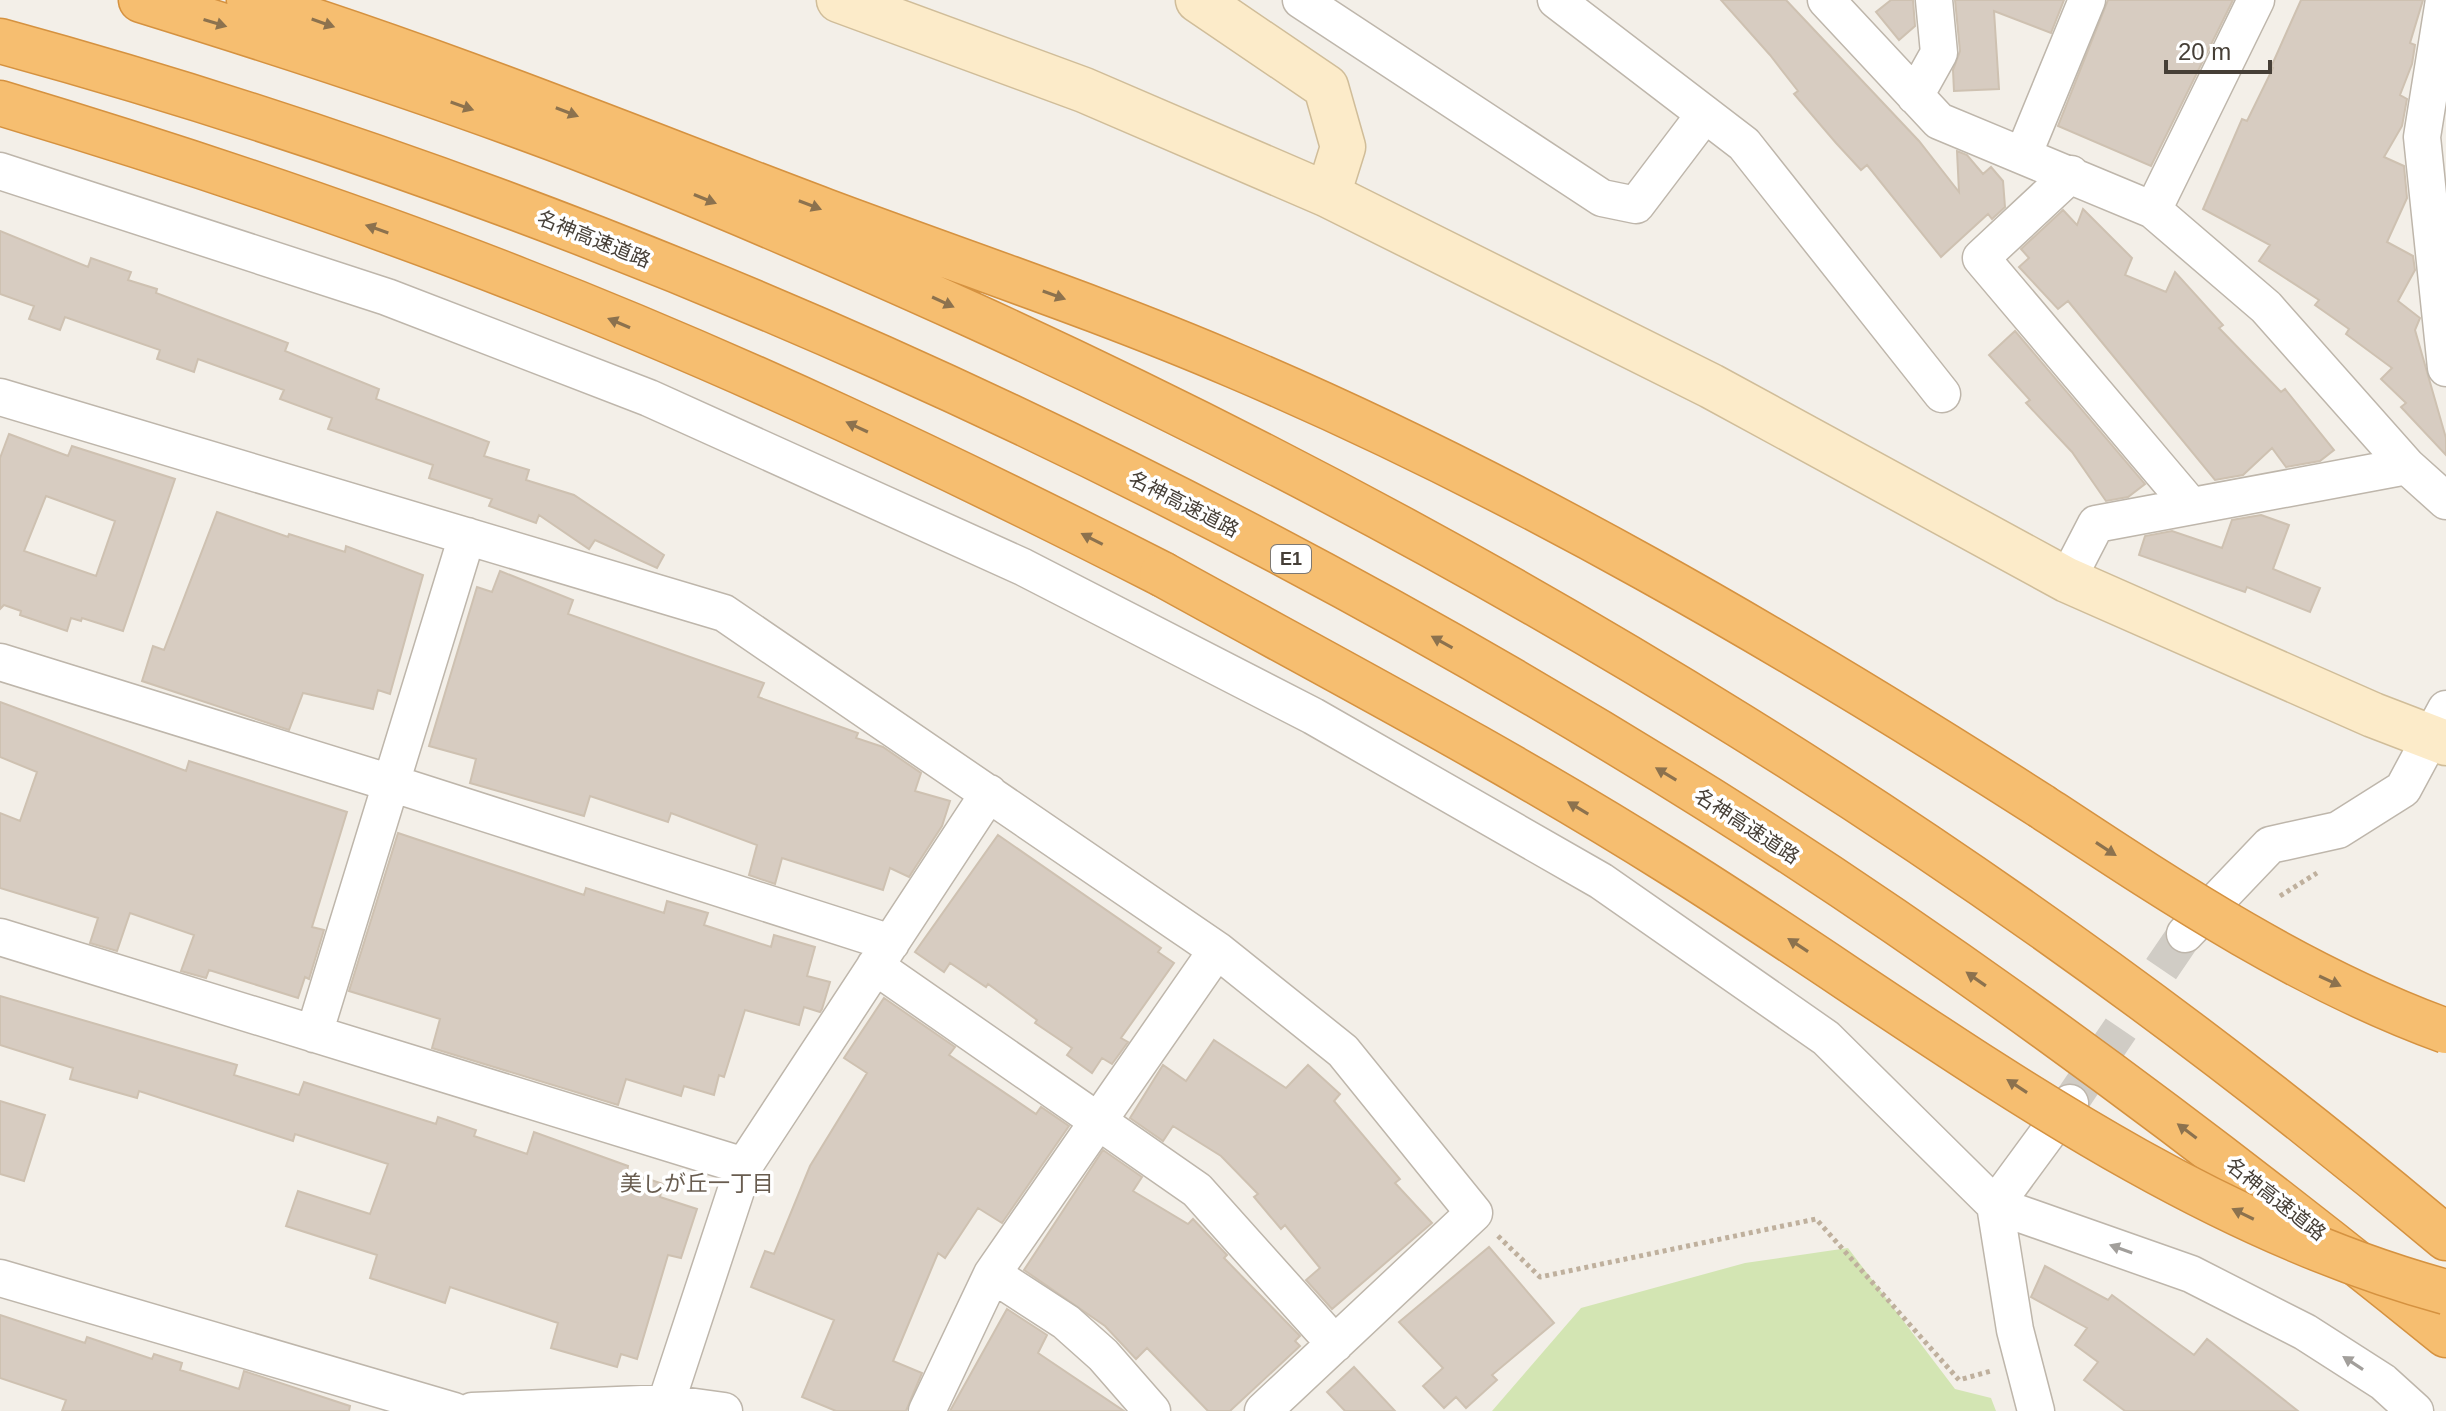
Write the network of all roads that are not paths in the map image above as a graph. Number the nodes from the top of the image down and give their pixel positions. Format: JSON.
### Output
{"nodes":[{"id":1,"x":141,"y":0,"type":"edge"},
{"id":2,"x":249,"y":0,"type":"edge"},
{"id":3,"x":839,"y":0,"type":"edge"},
{"id":4,"x":1198,"y":0,"type":"edge"},
{"id":5,"x":1301,"y":0,"type":"edge"},
{"id":6,"x":1556,"y":0,"type":"edge"},
{"id":7,"x":1826,"y":0,"type":"edge"},
{"id":8,"x":1934,"y":0,"type":"edge"},
{"id":9,"x":2087,"y":0,"type":"edge"},
{"id":10,"x":2256,"y":0,"type":"edge"},
{"id":11,"x":2444,"y":0,"type":"edge"},
{"id":12,"x":0,"y":41,"type":"edge"},
{"id":13,"x":1915,"y":96,"type":"junction"},
{"id":14,"x":0,"y":103,"type":"edge"},
{"id":15,"x":1705,"y":114,"type":"junction"},
{"id":16,"x":2024,"y":153,"type":"junction"},
{"id":17,"x":0,"y":171,"type":"edge"},
{"id":18,"x":2071,"y":174,"type":"junction"},
{"id":19,"x":1328,"y":195,"type":"junction"},
{"id":20,"x":2153,"y":210,"type":"junction"},
{"id":21,"x":2446,"y":368,"type":"edge"},
{"id":22,"x":1942,"y":394,"type":"dead end"},
{"id":23,"x":0,"y":397,"type":"edge"},
{"id":24,"x":2407,"y":466,"type":"junction"},
{"id":25,"x":2446,"y":501,"type":"edge"},
{"id":26,"x":2190,"y":505,"type":"junction"},
{"id":27,"x":467,"y":536,"type":"junction"},
{"id":28,"x":2067,"y":580,"type":"junction"},
{"id":29,"x":0,"y":662,"type":"edge"},
{"id":30,"x":2441,"y":730,"type":"edge"},
{"id":31,"x":391,"y":783,"type":"junction"},
{"id":32,"x":989,"y":793,"type":"junction"},
{"id":33,"x":2185,"y":934,"type":"tunnel mouth"},
{"id":34,"x":0,"y":937,"type":"edge"},
{"id":35,"x":1217,"y":950,"type":"junction"},
{"id":36,"x":883,"y":954,"type":"junction"},
{"id":37,"x":2446,"y":1031,"type":"edge"},
{"id":38,"x":314,"y":1034,"type":"junction"},
{"id":39,"x":2070,"y":1103,"type":"tunnel mouth"},
{"id":40,"x":1098,"y":1120,"type":"junction"},
{"id":41,"x":744,"y":1166,"type":"junction"},
{"id":42,"x":1995,"y":1205,"type":"junction"},
{"id":43,"x":2446,"y":1238,"type":"edge"},
{"id":44,"x":992,"y":1274,"type":"junction"},
{"id":45,"x":0,"y":1278,"type":"edge"},
{"id":46,"x":2446,"y":1292,"type":"edge"},
{"id":47,"x":2446,"y":1335,"type":"edge"},
{"id":48,"x":1335,"y":1344,"type":"junction"},
{"id":49,"x":666,"y":1403,"type":"junction"},
{"id":50,"x":454,"y":1411,"type":"edge"},
{"id":51,"x":472,"y":1411,"type":"edge"},
{"id":52,"x":724,"y":1411,"type":"edge"},
{"id":53,"x":927,"y":1411,"type":"edge"},
{"id":54,"x":1152,"y":1411,"type":"edge"},
{"id":55,"x":1263,"y":1411,"type":"edge"},
{"id":56,"x":2036,"y":1411,"type":"edge"},
{"id":57,"x":2415,"y":1411,"type":"edge"}],
"edges":[{"from":1,"to":43,"type":"highway","one_way":true},
{"from":2,"to":37,"type":"highway","one_way":true,"bridge":true},
{"from":3,"to":19,"type":"street"},
{"from":4,"to":19,"type":"street"},
{"from":5,"to":15,"type":"street"},
{"from":6,"to":15,"type":"street"},
{"from":7,"to":13,"type":"street"},
{"from":8,"to":13,"type":"street"},
{"from":9,"to":16,"type":"street"},
{"from":10,"to":20,"type":"street"},
{"from":11,"to":21,"type":"street"},
{"from":47,"to":12,"type":"highway","name":"名神高速道路","number":"E1","one_way":true},
{"from":13,"to":16,"type":"street"},
{"from":46,"to":14,"type":"highway","one_way":true,"bridge":true},
{"from":15,"to":22,"type":"street"},
{"from":16,"to":18,"type":"street"},
{"from":17,"to":42,"type":"street"},
{"from":18,"to":20,"type":"street"},
{"from":18,"to":26,"type":"street"},
{"from":19,"to":28,"type":"street"},
{"from":20,"to":24,"type":"street"},
{"from":23,"to":27,"type":"street"},
{"from":24,"to":25,"type":"street"},
{"from":24,"to":26,"type":"street"},
{"from":26,"to":28,"type":"street"},
{"from":27,"to":31,"type":"street"},
{"from":27,"to":32,"type":"street"},
{"from":28,"to":30,"type":"street"},
{"from":29,"to":31,"type":"street"},
{"from":30,"to":33,"type":"street"},
{"from":31,"to":36,"type":"street"},
{"from":31,"to":38,"type":"street"},
{"from":32,"to":35,"type":"street"},
{"from":32,"to":36,"type":"street"},
{"from":34,"to":38,"type":"street"},
{"from":35,"to":40,"type":"street"},
{"from":35,"to":48,"type":"street"},
{"from":36,"to":40,"type":"street"},
{"from":36,"to":41,"type":"street"},
{"from":38,"to":41,"type":"street"},
{"from":39,"to":42,"type":"street"},
{"from":40,"to":44,"type":"street"},
{"from":40,"to":48,"type":"street"},
{"from":41,"to":49,"type":"street"},
{"from":42,"to":56,"type":"street"},
{"from":57,"to":42,"type":"street","one_way":true},
{"from":44,"to":53,"type":"street"},
{"from":44,"to":54,"type":"street"},
{"from":45,"to":50,"type":"street"},
{"from":48,"to":55,"type":"street"},
{"from":49,"to":51,"type":"street"},
{"from":49,"to":52,"type":"street"}]}
